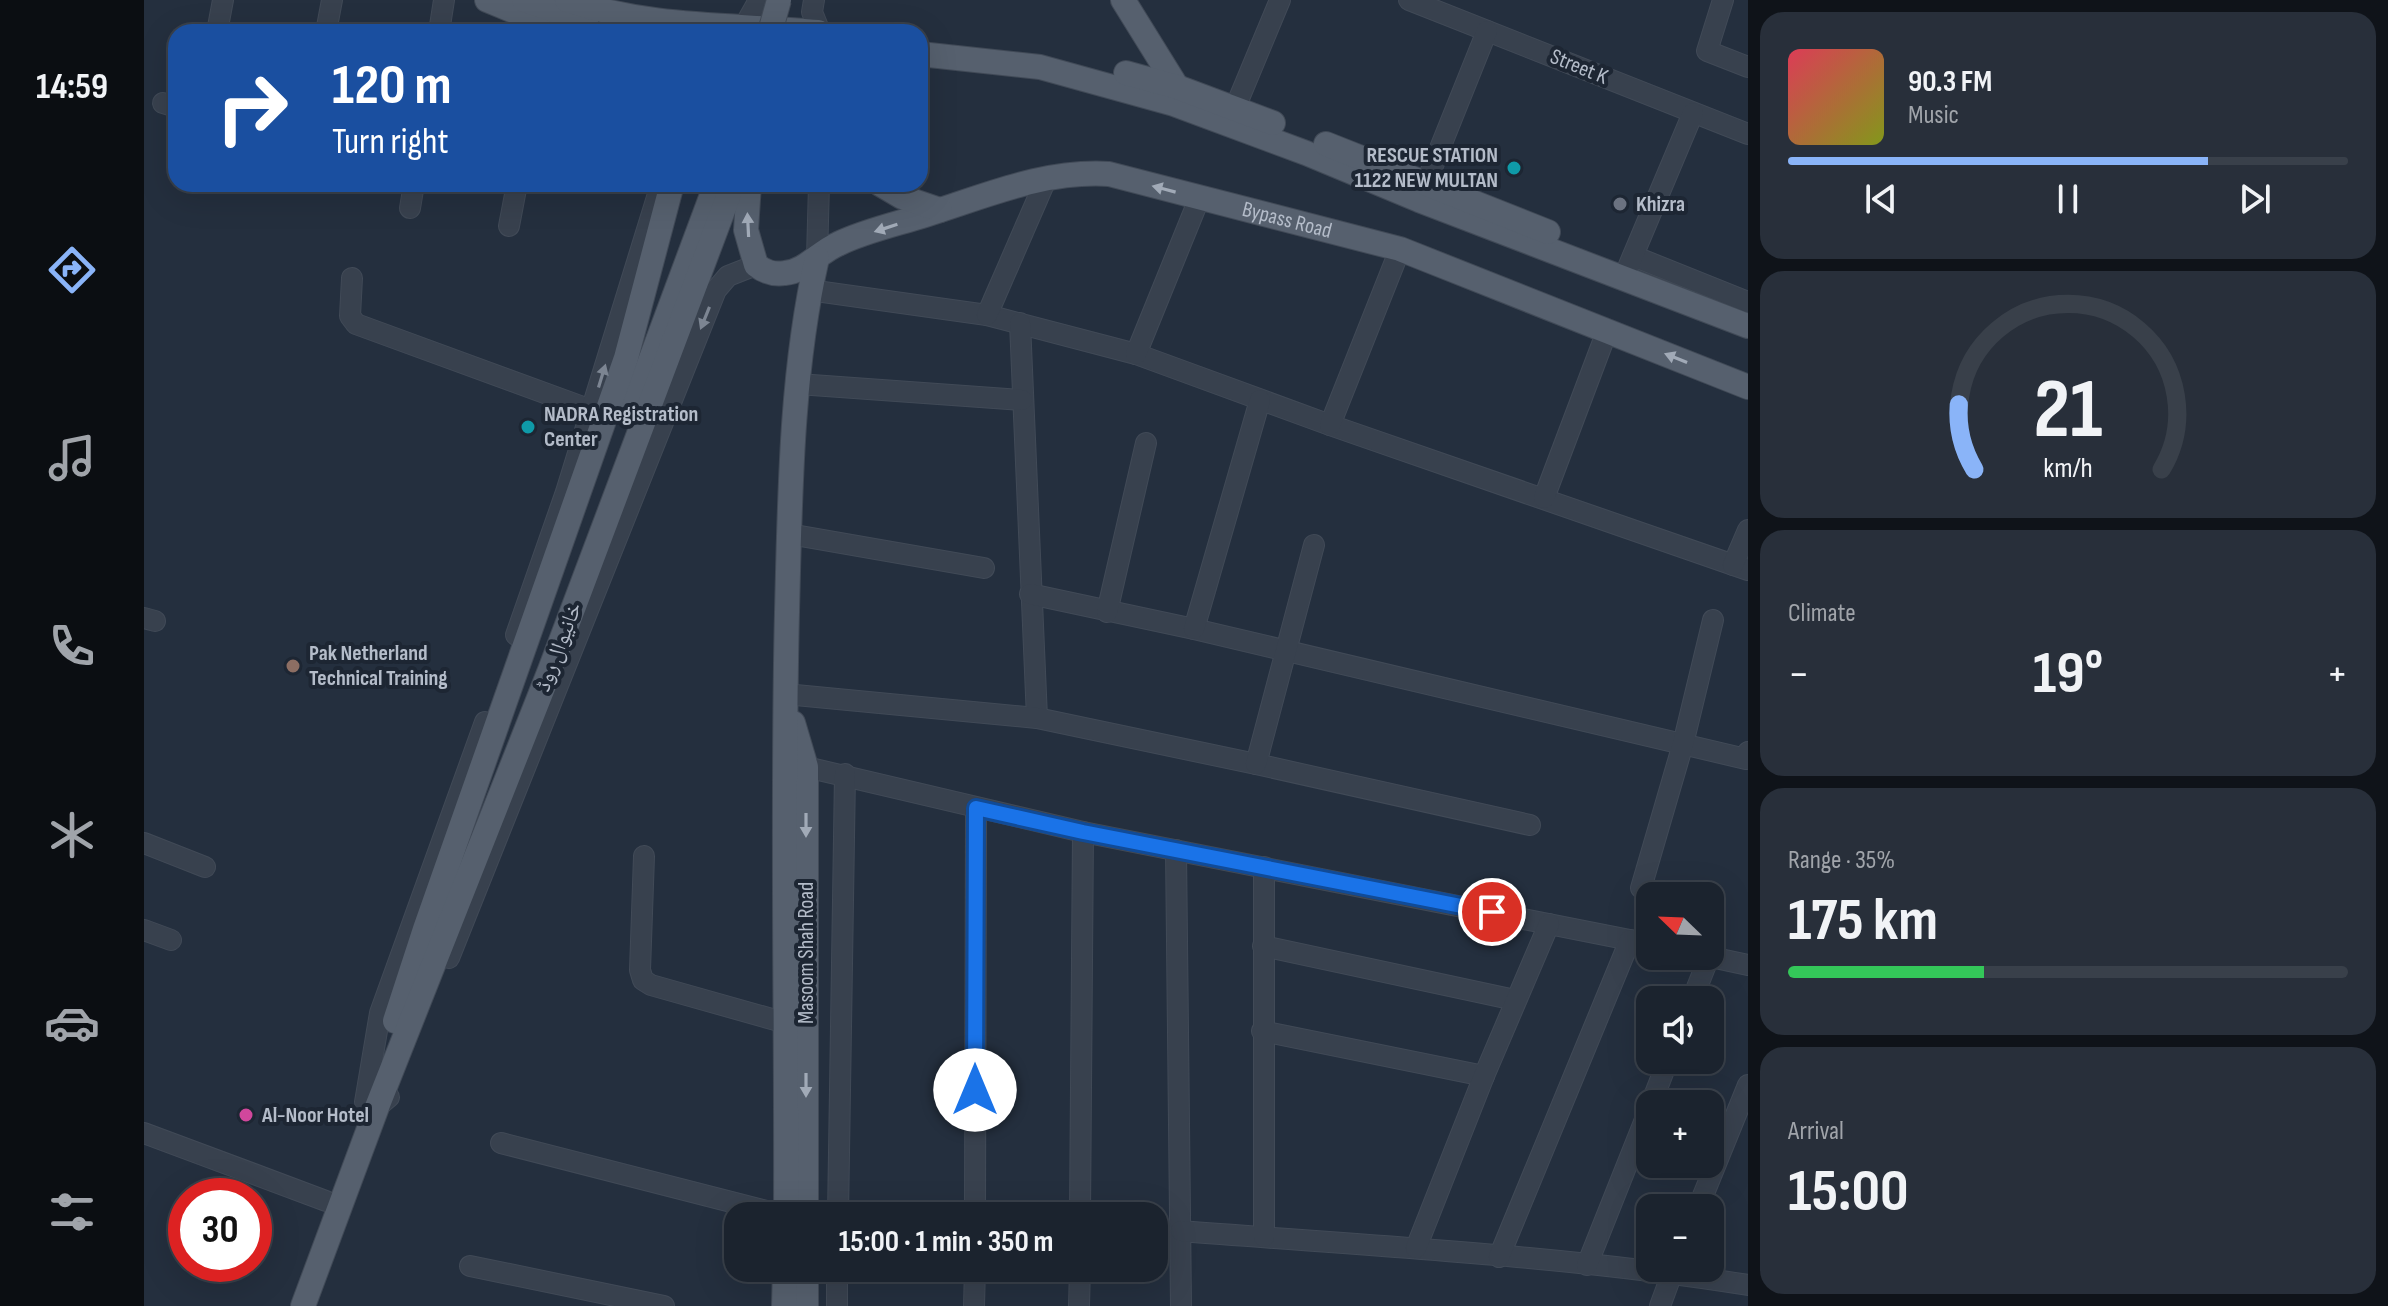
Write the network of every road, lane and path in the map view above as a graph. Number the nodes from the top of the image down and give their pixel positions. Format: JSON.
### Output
{"nodes":[{"id":1,"x":223,"y":0,"type":"edge"},
{"id":2,"x":332,"y":0,"type":"edge"},
{"id":3,"x":444,"y":0,"type":"edge"},
{"id":4,"x":487,"y":0,"type":"edge"},
{"id":5,"x":524,"y":0,"type":"edge"},
{"id":6,"x":567,"y":0,"type":"edge"},
{"id":7,"x":759,"y":0,"type":"edge"},
{"id":8,"x":779,"y":0,"type":"edge"},
{"id":9,"x":791,"y":0,"type":"edge"},
{"id":10,"x":814,"y":0,"type":"edge"},
{"id":11,"x":1123,"y":0,"type":"edge"},
{"id":12,"x":1280,"y":0,"type":"edge"},
{"id":13,"x":1409,"y":0,"type":"edge"},
{"id":14,"x":1723,"y":0,"type":"edge"},
{"id":15,"x":218,"y":24,"type":"edge"},
{"id":16,"x":328,"y":24,"type":"edge"},
{"id":17,"x":440,"y":24,"type":"edge"},
{"id":18,"x":548,"y":24,"type":"edge"},
{"id":19,"x":601,"y":24,"type":"edge"},
{"id":20,"x":675,"y":24,"type":"edge"},
{"id":21,"x":746,"y":24,"type":"edge"},
{"id":22,"x":772,"y":24,"type":"edge"},
{"id":23,"x":786,"y":24,"type":"edge"},
{"id":24,"x":816,"y":24,"type":"edge"},
{"id":25,"x":1487,"y":31,"type":"junction"},
{"id":26,"x":928,"y":48,"type":"edge"},
{"id":27,"x":928,"y":49,"type":"edge"},
{"id":28,"x":1748,"y":67,"type":"edge"},
{"id":29,"x":1177,"y":87,"type":"junction"},
{"id":30,"x":1235,"y":108,"type":"junction"},
{"id":31,"x":1693,"y":113,"type":"junction"},
{"id":32,"x":1748,"y":134,"type":"edge"},
{"id":33,"x":1047,"y":177,"type":"junction"},
{"id":34,"x":1426,"y":183,"type":"junction"},
{"id":35,"x":413,"y":192,"type":"edge"},
{"id":36,"x":515,"y":192,"type":"edge"},
{"id":37,"x":659,"y":192,"type":"edge"},
{"id":38,"x":670,"y":192,"type":"edge"},
{"id":39,"x":713,"y":192,"type":"edge"},
{"id":40,"x":730,"y":192,"type":"edge"},
{"id":41,"x":748,"y":192,"type":"edge"},
{"id":42,"x":819,"y":192,"type":"edge"},
{"id":43,"x":894,"y":192,"type":"edge"},
{"id":44,"x":1199,"y":199,"type":"junction"},
{"id":45,"x":410,"y":208,"type":"dead end"},
{"id":46,"x":940,"y":210,"type":"junction"},
{"id":47,"x":509,"y":226,"type":"dead end"},
{"id":48,"x":1400,"y":249,"type":"junction"},
{"id":49,"x":817,"y":258,"type":"junction"},
{"id":50,"x":1631,"y":260,"type":"junction"},
{"id":51,"x":756,"y":265,"type":"junction"},
{"id":52,"x":352,"y":278,"type":"dead end"},
{"id":53,"x":809,"y":290,"type":"junction"},
{"id":54,"x":1685,"y":302,"type":"junction"},
{"id":55,"x":1748,"y":302,"type":"edge"},
{"id":56,"x":987,"y":315,"type":"junction"},
{"id":57,"x":1020,"y":323,"type":"junction"},
{"id":58,"x":1748,"y":326,"type":"edge"},
{"id":59,"x":1607,"y":331,"type":"junction"},
{"id":60,"x":1136,"y":354,"type":"junction"},
{"id":61,"x":798,"y":384,"type":"junction"},
{"id":62,"x":1748,"y":387,"type":"edge"},
{"id":63,"x":1022,"y":400,"type":"junction"},
{"id":64,"x":1260,"y":400,"type":"junction"},
{"id":65,"x":591,"y":410,"type":"junction"},
{"id":66,"x":1330,"y":425,"type":"junction"},
{"id":67,"x":1146,"y":443,"type":"dead end"},
{"id":68,"x":1544,"y":498,"type":"junction"},
{"id":69,"x":1748,"y":530,"type":"edge"},
{"id":70,"x":789,"y":534,"type":"junction"},
{"id":71,"x":1314,"y":545,"type":"dead end"},
{"id":72,"x":984,"y":568,"type":"dead end"},
{"id":73,"x":1741,"y":568,"type":"edge"},
{"id":74,"x":1030,"y":594,"type":"junction"},
{"id":75,"x":1107,"y":612,"type":"junction"},
{"id":76,"x":1713,"y":620,"type":"dead end"},
{"id":77,"x":1194,"y":629,"type":"junction"},
{"id":78,"x":1286,"y":653,"type":"junction"},
{"id":79,"x":785,"y":694,"type":"junction"},
{"id":80,"x":1037,"y":718,"type":"junction"},
{"id":81,"x":1683,"y":744,"type":"junction"},
{"id":82,"x":1748,"y":752,"type":"edge"},
{"id":83,"x":1256,"y":764,"type":"junction"},
{"id":84,"x":806,"y":767,"type":"junction"},
{"id":85,"x":845,"y":774,"type":"junction"},
{"id":86,"x":976,"y":808,"type":"junction"},
{"id":87,"x":1530,"y":825,"type":"dead end"},
{"id":88,"x":1083,"y":832,"type":"junction"},
{"id":89,"x":144,"y":843,"type":"edge"},
{"id":90,"x":1176,"y":850,"type":"junction"},
{"id":91,"x":644,"y":856,"type":"dead end"},
{"id":92,"x":205,"y":867,"type":"dead end"},
{"id":93,"x":1264,"y":867,"type":"junction"},
{"id":94,"x":1643,"y":882,"type":"edge"},
{"id":95,"x":1549,"y":924,"type":"junction"},
{"id":96,"x":144,"y":930,"type":"edge"},
{"id":97,"x":171,"y":940,"type":"dead end"},
{"id":98,"x":1636,"y":941,"type":"edge"},
{"id":99,"x":1263,"y":946,"type":"junction"},
{"id":100,"x":1636,"y":951,"type":"edge"},
{"id":101,"x":1724,"y":960,"type":"edge"},
{"id":102,"x":1748,"y":965,"type":"edge"},
{"id":103,"x":1515,"y":1000,"type":"junction"},
{"id":104,"x":786,"y":1023,"type":"junction"},
{"id":105,"x":1262,"y":1031,"type":"junction"},
{"id":106,"x":391,"y":1035,"type":"junction"},
{"id":107,"x":1484,"y":1076,"type":"junction"},
{"id":108,"x":1748,"y":1085,"type":"edge"},
{"id":109,"x":371,"y":1104,"type":"junction"},
{"id":110,"x":144,"y":1133,"type":"edge"},
{"id":111,"x":1636,"y":1141,"type":"edge"},
{"id":112,"x":501,"y":1143,"type":"dead end"},
{"id":113,"x":1704,"y":1194,"type":"edge"},
{"id":114,"x":326,"y":1201,"type":"junction"},
{"id":115,"x":731,"y":1202,"type":"edge"},
{"id":116,"x":786,"y":1202,"type":"edge"},
{"id":117,"x":806,"y":1202,"type":"edge"},
{"id":118,"x":838,"y":1202,"type":"edge"},
{"id":119,"x":975,"y":1202,"type":"edge"},
{"id":120,"x":1080,"y":1202,"type":"edge"},
{"id":121,"x":1181,"y":1231,"type":"junction"},
{"id":122,"x":1264,"y":1237,"type":"junction"},
{"id":123,"x":1416,"y":1248,"type":"junction"},
{"id":124,"x":1499,"y":1257,"type":"junction"},
{"id":125,"x":1587,"y":1265,"type":"junction"},
{"id":126,"x":470,"y":1266,"type":"dead end"},
{"id":127,"x":1636,"y":1268,"type":"edge"},
{"id":128,"x":1724,"y":1279,"type":"edge"},
{"id":129,"x":785,"y":1282,"type":"edge"},
{"id":130,"x":806,"y":1282,"type":"edge"},
{"id":131,"x":837,"y":1282,"type":"edge"},
{"id":132,"x":975,"y":1282,"type":"edge"},
{"id":133,"x":1080,"y":1282,"type":"edge"},
{"id":134,"x":1668,"y":1282,"type":"edge"},
{"id":135,"x":1747,"y":1282,"type":"edge"},
{"id":136,"x":289,"y":1306,"type":"edge"},
{"id":137,"x":303,"y":1306,"type":"edge"},
{"id":138,"x":664,"y":1306,"type":"edge"},
{"id":139,"x":784,"y":1306,"type":"edge"},
{"id":140,"x":806,"y":1306,"type":"edge"},
{"id":141,"x":837,"y":1306,"type":"edge"},
{"id":142,"x":974,"y":1306,"type":"edge"},
{"id":143,"x":1079,"y":1306,"type":"edge"},
{"id":144,"x":1181,"y":1306,"type":"edge"},
{"id":145,"x":1660,"y":1306,"type":"edge"}],
"edges":[{"from":1,"to":15,"type":"street"},
{"from":2,"to":16,"type":"street"},
{"from":3,"to":17,"type":"street"},
{"from":4,"to":18,"type":"main road"},
{"from":5,"to":19,"type":"main road"},
{"from":6,"to":20,"type":"main road"},
{"from":7,"to":21,"type":"street"},
{"from":8,"to":22,"type":"main road","bridge":true},
{"from":9,"to":23,"type":"main road"},
{"from":10,"to":24,"type":"street"},
{"from":11,"to":29,"type":"main road"},
{"from":12,"to":30,"type":"street"},
{"from":13,"to":25,"type":"street","name":"Street K"},
{"from":14,"to":28,"type":"street"},
{"from":25,"to":31,"type":"street","name":"Street K"},
{"from":25,"to":34,"type":"street"},
{"from":26,"to":29,"type":"main road"},
{"from":27,"to":54,"type":"main road"},
{"from":29,"to":30,"type":"main road"},
{"from":30,"to":34,"type":"main road"},
{"from":31,"to":32,"type":"street","name":"Street K"},
{"from":31,"to":50,"type":"street"},
{"from":44,"to":33,"type":"main road","name":"Bypass Road","one_way":true},
{"from":33,"to":46,"type":"main road","name":"Bypass Road"},
{"from":33,"to":56,"type":"street"},
{"from":34,"to":50,"type":"main road"},
{"from":35,"to":45,"type":"street"},
{"from":36,"to":47,"type":"street"},
{"from":65,"to":37,"type":"street","name":"خانیوال روڈ","one_way":true},
{"from":38,"to":106,"type":"main road"},
{"from":39,"to":106,"type":"main road","name":"خانیوال روڈ"},
{"from":40,"to":109,"type":"main road","name":"خانیوال روڈ"},
{"from":51,"to":41,"type":"main road","one_way":true},
{"from":42,"to":49,"type":"street"},
{"from":43,"to":46,"type":"main road"},
{"from":44,"to":48,"type":"main road","name":"Bypass Road"},
{"from":44,"to":60,"type":"street"},
{"from":46,"to":49,"type":"main road","name":"Bypass Road","one_way":true},
{"from":48,"to":59,"type":"main road","name":"Bypass Road"},
{"from":48,"to":66,"type":"street"},
{"from":49,"to":51,"type":"main road","name":"Bypass Road"},
{"from":49,"to":53,"type":"main road","name":"Masoom Shah Road"},
{"from":50,"to":54,"type":"main road"},
{"from":50,"to":55,"type":"street"},
{"from":51,"to":109,"type":"street","one_way":true},
{"from":52,"to":65,"type":"street"},
{"from":53,"to":56,"type":"street"},
{"from":53,"to":61,"type":"main road","name":"Masoom Shah Road"},
{"from":54,"to":58,"type":"main road"},
{"from":56,"to":57,"type":"street"},
{"from":57,"to":60,"type":"street"},
{"from":57,"to":63,"type":"street"},
{"from":62,"to":59,"type":"main road","name":"Bypass Road","one_way":true},
{"from":59,"to":68,"type":"street"},
{"from":60,"to":64,"type":"street"},
{"from":61,"to":63,"type":"street"},
{"from":61,"to":70,"type":"main road","name":"Masoom Shah Road"},
{"from":63,"to":74,"type":"street"},
{"from":64,"to":66,"type":"street"},
{"from":64,"to":77,"type":"street"},
{"from":65,"to":109,"type":"street","name":"خانیوال روڈ"},
{"from":66,"to":68,"type":"street"},
{"from":67,"to":75,"type":"street"},
{"from":68,"to":73,"type":"street"},
{"from":69,"to":73,"type":"street"},
{"from":70,"to":72,"type":"street"},
{"from":70,"to":79,"type":"main road","name":"Masoom Shah Road"},
{"from":71,"to":78,"type":"street"},
{"from":74,"to":75,"type":"street"},
{"from":74,"to":80,"type":"street"},
{"from":75,"to":77,"type":"street"},
{"from":76,"to":81,"type":"street"},
{"from":77,"to":78,"type":"street"},
{"from":78,"to":81,"type":"street"},
{"from":78,"to":83,"type":"street"},
{"from":79,"to":80,"type":"street"},
{"from":79,"to":84,"type":"main road","name":"Masoom Shah Road"},
{"from":79,"to":104,"type":"main road","name":"Masoom Shah Road"},
{"from":80,"to":83,"type":"street"},
{"from":81,"to":82,"type":"street"},
{"from":81,"to":94,"type":"street"},
{"from":83,"to":87,"type":"street"},
{"from":84,"to":85,"type":"street"},
{"from":84,"to":117,"type":"main road","name":"Masoom Shah Road","one_way":true},
{"from":85,"to":86,"type":"street"},
{"from":85,"to":118,"type":"street"},
{"from":86,"to":88,"type":"street"},
{"from":86,"to":119,"type":"street"},
{"from":88,"to":90,"type":"street"},
{"from":88,"to":120,"type":"street"},
{"from":89,"to":92,"type":"street"},
{"from":90,"to":93,"type":"street"},
{"from":90,"to":121,"type":"street"},
{"from":91,"to":104,"type":"street"},
{"from":93,"to":95,"type":"street"},
{"from":93,"to":99,"type":"street"},
{"from":95,"to":98,"type":"street"},
{"from":95,"to":103,"type":"street"},
{"from":96,"to":97,"type":"street"},
{"from":99,"to":103,"type":"street"},
{"from":99,"to":105,"type":"street"},
{"from":100,"to":124,"type":"street"},
{"from":101,"to":102,"type":"street"},
{"from":103,"to":107,"type":"street"},
{"from":104,"to":116,"type":"main road","name":"Masoom Shah Road"},
{"from":105,"to":107,"type":"street"},
{"from":105,"to":122,"type":"street"},
{"from":106,"to":109,"type":"main road","name":"خانیوال روڈ"},
{"from":107,"to":123,"type":"street"},
{"from":108,"to":113,"type":"street"},
{"from":109,"to":114,"type":"main road","name":"خانیوال روڈ"},
{"from":109,"to":137,"type":"main road","name":"خانیوال روڈ"},
{"from":110,"to":114,"type":"street"},
{"from":111,"to":125,"type":"street"},
{"from":112,"to":115,"type":"street"},
{"from":114,"to":136,"type":"main road","name":"خانیوال روڈ"},
{"from":121,"to":122,"type":"street"},
{"from":121,"to":144,"type":"street"},
{"from":122,"to":123,"type":"street"},
{"from":123,"to":124,"type":"street"},
{"from":124,"to":125,"type":"street"},
{"from":125,"to":127,"type":"street"},
{"from":126,"to":138,"type":"street"},
{"from":128,"to":135,"type":"street"},
{"from":129,"to":139,"type":"main road"},
{"from":130,"to":140,"type":"main road"},
{"from":131,"to":141,"type":"street"},
{"from":132,"to":142,"type":"street"},
{"from":133,"to":143,"type":"street"},
{"from":134,"to":145,"type":"street"}]}
